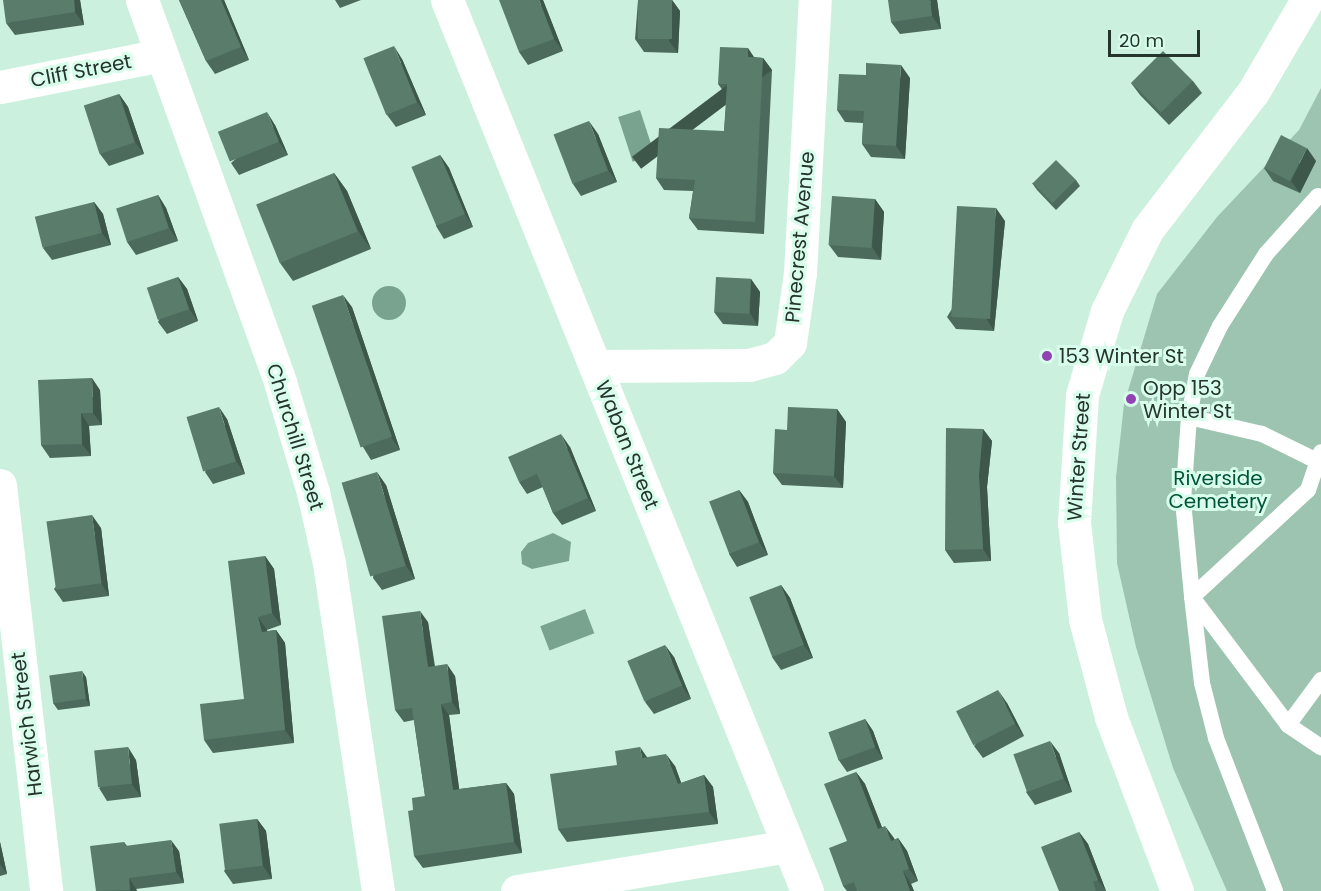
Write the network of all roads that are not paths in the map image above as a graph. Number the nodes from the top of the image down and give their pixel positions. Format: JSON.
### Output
{"nodes":[{"id":1,"x":142,"y":0,"type":"edge"},
{"id":2,"x":447,"y":0,"type":"edge"},
{"id":3,"x":814,"y":0,"type":"edge"},
{"id":4,"x":1307,"y":0,"type":"edge"},
{"id":5,"x":162,"y":55,"type":"junction"},
{"id":6,"x":0,"y":87,"type":"edge"},
{"id":7,"x":1320,"y":195,"type":"edge"},
{"id":8,"x":595,"y":366,"type":"junction"},
{"id":9,"x":1189,"y":417,"type":"junction"},
{"id":10,"x":1320,"y":458,"type":"edge"},
{"id":11,"x":0,"y":484,"type":"edge"},
{"id":12,"x":1192,"y":597,"type":"junction"},
{"id":13,"x":1321,"y":680,"type":"edge"},
{"id":14,"x":1288,"y":725,"type":"junction"},
{"id":15,"x":1321,"y":747,"type":"edge"},
{"id":16,"x":788,"y":846,"type":"junction"},
{"id":17,"x":46,"y":891,"type":"edge"},
{"id":18,"x":378,"y":891,"type":"edge"},
{"id":19,"x":517,"y":891,"type":"edge"},
{"id":20,"x":807,"y":891,"type":"edge"},
{"id":21,"x":1177,"y":891,"type":"edge"},
{"id":22,"x":1275,"y":891,"type":"edge"}],
"edges":[{"from":1,"to":5,"type":"street","name":"Churchill Street"},
{"from":2,"to":8,"type":"street","name":"Waban Street"},
{"from":3,"to":8,"type":"street","name":"Pinecrest Avenue"},
{"from":4,"to":21,"type":"street","name":"Winter Street"},
{"from":5,"to":6,"type":"street","name":"Cliff Street"},
{"from":5,"to":18,"type":"street","name":"Churchill Street"},
{"from":7,"to":9,"type":"lane"},
{"from":8,"to":16,"type":"street","name":"Waban Street"},
{"from":9,"to":10,"type":"lane"},
{"from":9,"to":12,"type":"lane"},
{"from":10,"to":12,"type":"lane"},
{"from":11,"to":17,"type":"street","name":"Harwich Street"},
{"from":12,"to":14,"type":"lane"},
{"from":12,"to":22,"type":"lane"},
{"from":13,"to":14,"type":"lane"},
{"from":14,"to":15,"type":"lane"},
{"from":16,"to":19,"type":"street"},
{"from":16,"to":20,"type":"street","name":"Waban Street"}]}
